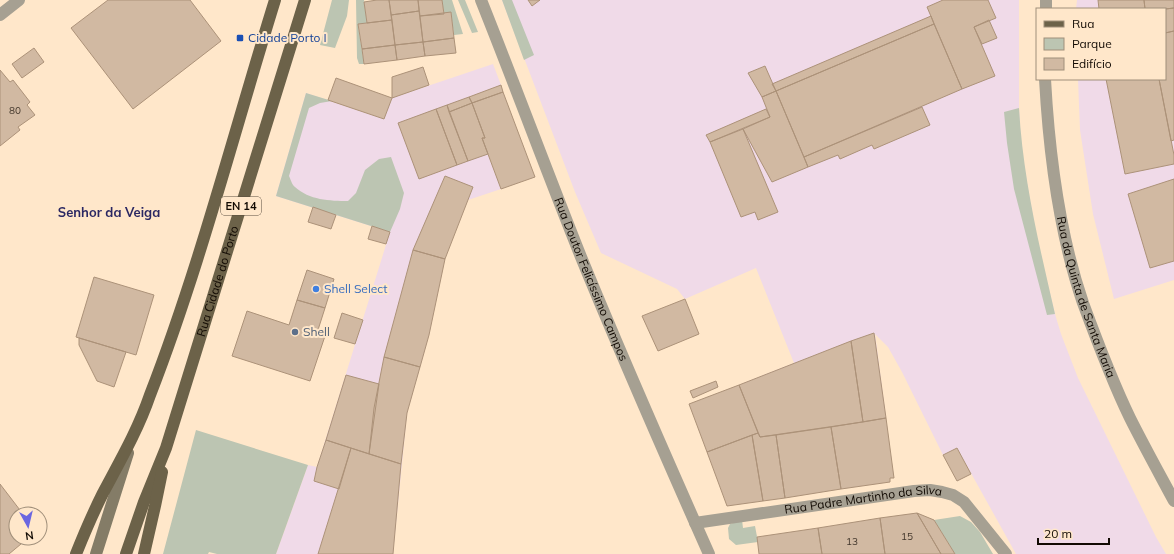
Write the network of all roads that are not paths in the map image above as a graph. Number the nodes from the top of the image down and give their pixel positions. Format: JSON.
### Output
{"nodes":[{"id":1,"x":19,"y":0,"type":"edge"},
{"id":2,"x":275,"y":0,"type":"edge"},
{"id":3,"x":305,"y":0,"type":"edge"},
{"id":4,"x":481,"y":0,"type":"edge"},
{"id":5,"x":0,"y":14,"type":"edge"},
{"id":6,"x":1045,"y":80,"type":"edge"},
{"id":7,"x":132,"y":438,"type":"junction"},
{"id":8,"x":166,"y":448,"type":"junction"},
{"id":9,"x":1174,"y":501,"type":"edge"},
{"id":10,"x":695,"y":523,"type":"junction"},
{"id":11,"x":76,"y":554,"type":"edge"},
{"id":12,"x":96,"y":554,"type":"edge"},
{"id":13,"x":126,"y":554,"type":"edge"},
{"id":14,"x":144,"y":554,"type":"edge"},
{"id":15,"x":709,"y":554,"type":"edge"},
{"id":16,"x":1006,"y":554,"type":"edge"}],
"edges":[{"from":1,"to":5,"type":"street"},
{"from":2,"to":7,"type":"main road","number":"EN 14"},
{"from":3,"to":8,"type":"main road","name":"Rua Cidade do Porto","number":"EN 14"},
{"from":4,"to":10,"type":"street","name":"Rua Doutor Felicíssimo Campos"},
{"from":6,"to":9,"type":"street","name":"Rua da Quinta de Santa Maria"},
{"from":7,"to":11,"type":"main road"},
{"from":7,"to":12,"type":"main road"},
{"from":8,"to":13,"type":"main road","name":"Rua Cidade do Porto"},
{"from":8,"to":14,"type":"main road","name":"Rua Cidade do Porto"},
{"from":10,"to":15,"type":"street","name":"Rua Doutor Felicíssimo Campos"},
{"from":10,"to":16,"type":"street","name":"Rua Padre Martinho da Silva"}]}
